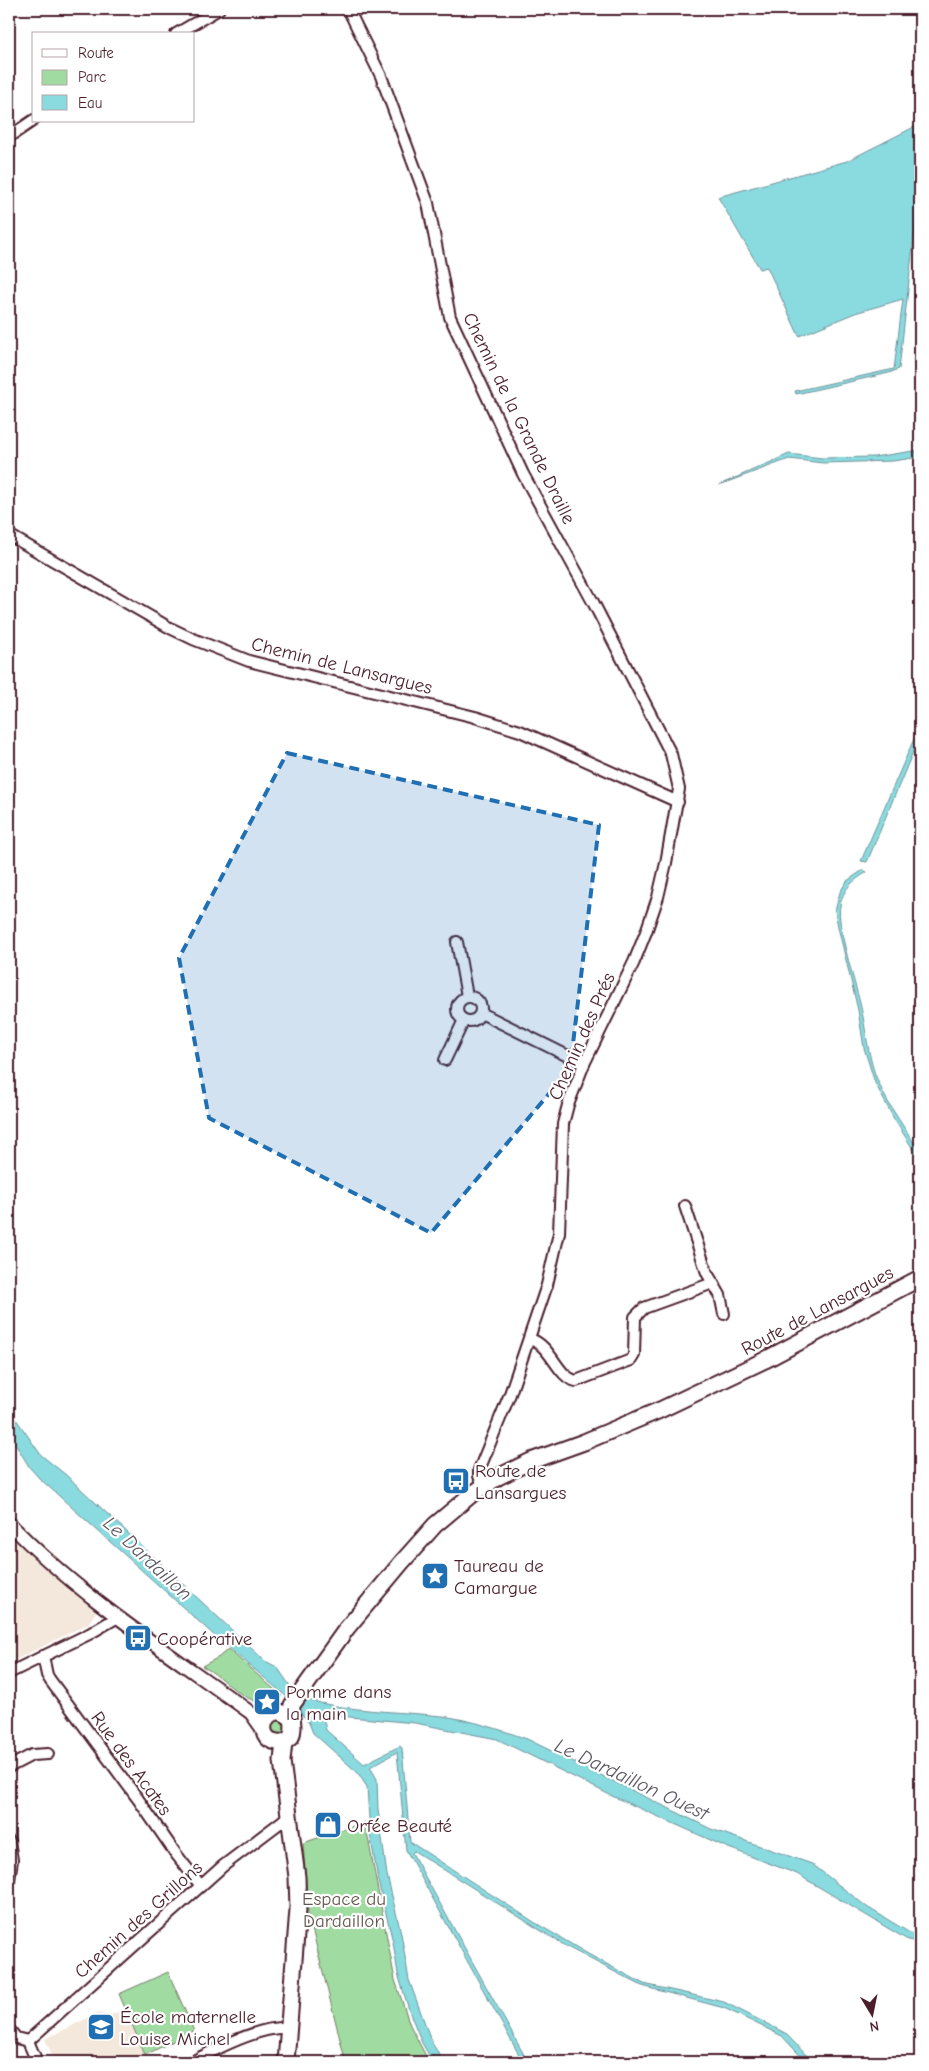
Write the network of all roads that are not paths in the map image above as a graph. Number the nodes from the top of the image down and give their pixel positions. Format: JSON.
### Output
{"nodes":[{"id":1,"x":219,"y":9,"type":"edge"},
{"id":2,"x":348,"y":9,"type":"edge"},
{"id":3,"x":179,"y":32,"type":"edge"},
{"id":4,"x":32,"y":121,"type":"edge"},
{"id":5,"x":9,"y":137,"type":"edge"},
{"id":6,"x":9,"y":535,"type":"edge"},
{"id":7,"x":678,"y":802,"type":"junction"},
{"id":8,"x":456,"y":942,"type":"dead end"},
{"id":9,"x":467,"y":996,"type":"junction"},
{"id":10,"x":481,"y":1014,"type":"junction"},
{"id":11,"x":464,"y":1020,"type":"junction"},
{"id":12,"x":445,"y":1060,"type":"dead end"},
{"id":13,"x":584,"y":1064,"type":"junction"},
{"id":14,"x":685,"y":1206,"type":"dead end"},
{"id":15,"x":920,"y":1278,"type":"edge"},
{"id":16,"x":713,"y":1283,"type":"junction"},
{"id":17,"x":724,"y":1314,"type":"dead end"},
{"id":18,"x":530,"y":1338,"type":"junction"},
{"id":19,"x":484,"y":1486,"type":"junction"},
{"id":20,"x":9,"y":1524,"type":"edge"},
{"id":21,"x":118,"y":1617,"type":"junction"},
{"id":22,"x":44,"y":1656,"type":"junction"},
{"id":23,"x":9,"y":1673,"type":"edge"},
{"id":24,"x":278,"y":1723,"type":"junction"},
{"id":25,"x":48,"y":1754,"type":"dead end"},
{"id":26,"x":9,"y":1766,"type":"edge"},
{"id":27,"x":289,"y":1816,"type":"junction"},
{"id":28,"x":275,"y":1828,"type":"junction"},
{"id":29,"x":291,"y":1833,"type":"junction"},
{"id":30,"x":9,"y":1841,"type":"edge"},
{"id":31,"x":9,"y":1880,"type":"edge"},
{"id":32,"x":201,"y":1886,"type":"junction"},
{"id":33,"x":289,"y":2028,"type":"junction"},
{"id":34,"x":9,"y":2029,"type":"edge"},
{"id":35,"x":28,"y":2041,"type":"junction"},
{"id":36,"x":37,"y":2062,"type":"edge"},
{"id":37,"x":192,"y":2062,"type":"edge"},
{"id":38,"x":286,"y":2062,"type":"edge"}],
"edges":[{"from":1,"to":3,"type":"street"},
{"from":2,"to":7,"type":"street","name":"Chemin de la Grande Draille"},
{"from":4,"to":5,"type":"street"},
{"from":6,"to":7,"type":"street","name":"Chemin de Lansargues"},
{"from":7,"to":13,"type":"street","name":"Chemin des Prés"},
{"from":8,"to":9,"type":"street"},
{"from":9,"to":10,"type":"street"},
{"from":9,"to":11,"type":"street"},
{"from":10,"to":11,"type":"street"},
{"from":10,"to":13,"type":"street"},
{"from":11,"to":12,"type":"street"},
{"from":13,"to":18,"type":"street","name":"Chemin des Prés"},
{"from":14,"to":16,"type":"street"},
{"from":15,"to":19,"type":"main road","name":"Route de Lansargues"},
{"from":16,"to":17,"type":"street"},
{"from":16,"to":18,"type":"street"},
{"from":18,"to":19,"type":"street","name":"Chemin des Prés"},
{"from":19,"to":24,"type":"main road","name":"Route de Lansargues"},
{"from":20,"to":21,"type":"street"},
{"from":21,"to":22,"type":"street"},
{"from":21,"to":24,"type":"street"},
{"from":22,"to":23,"type":"street"},
{"from":22,"to":32,"type":"street","name":"Rue des Acates"},
{"from":24,"to":27,"type":"main road"},
{"from":25,"to":26,"type":"street"},
{"from":27,"to":28,"type":"street","name":"Chemin des Grillons"},
{"from":27,"to":29,"type":"main road"},
{"from":28,"to":29,"type":"street"},
{"from":28,"to":32,"type":"street","name":"Chemin des Grillons"},
{"from":29,"to":33,"type":"main road"},
{"from":30,"to":31,"type":"street"},
{"from":32,"to":35,"type":"street","name":"Chemin des Grillons"},
{"from":33,"to":37,"type":"street"},
{"from":33,"to":38,"type":"main road"},
{"from":34,"to":35,"type":"street"},
{"from":35,"to":36,"type":"street"}]}
